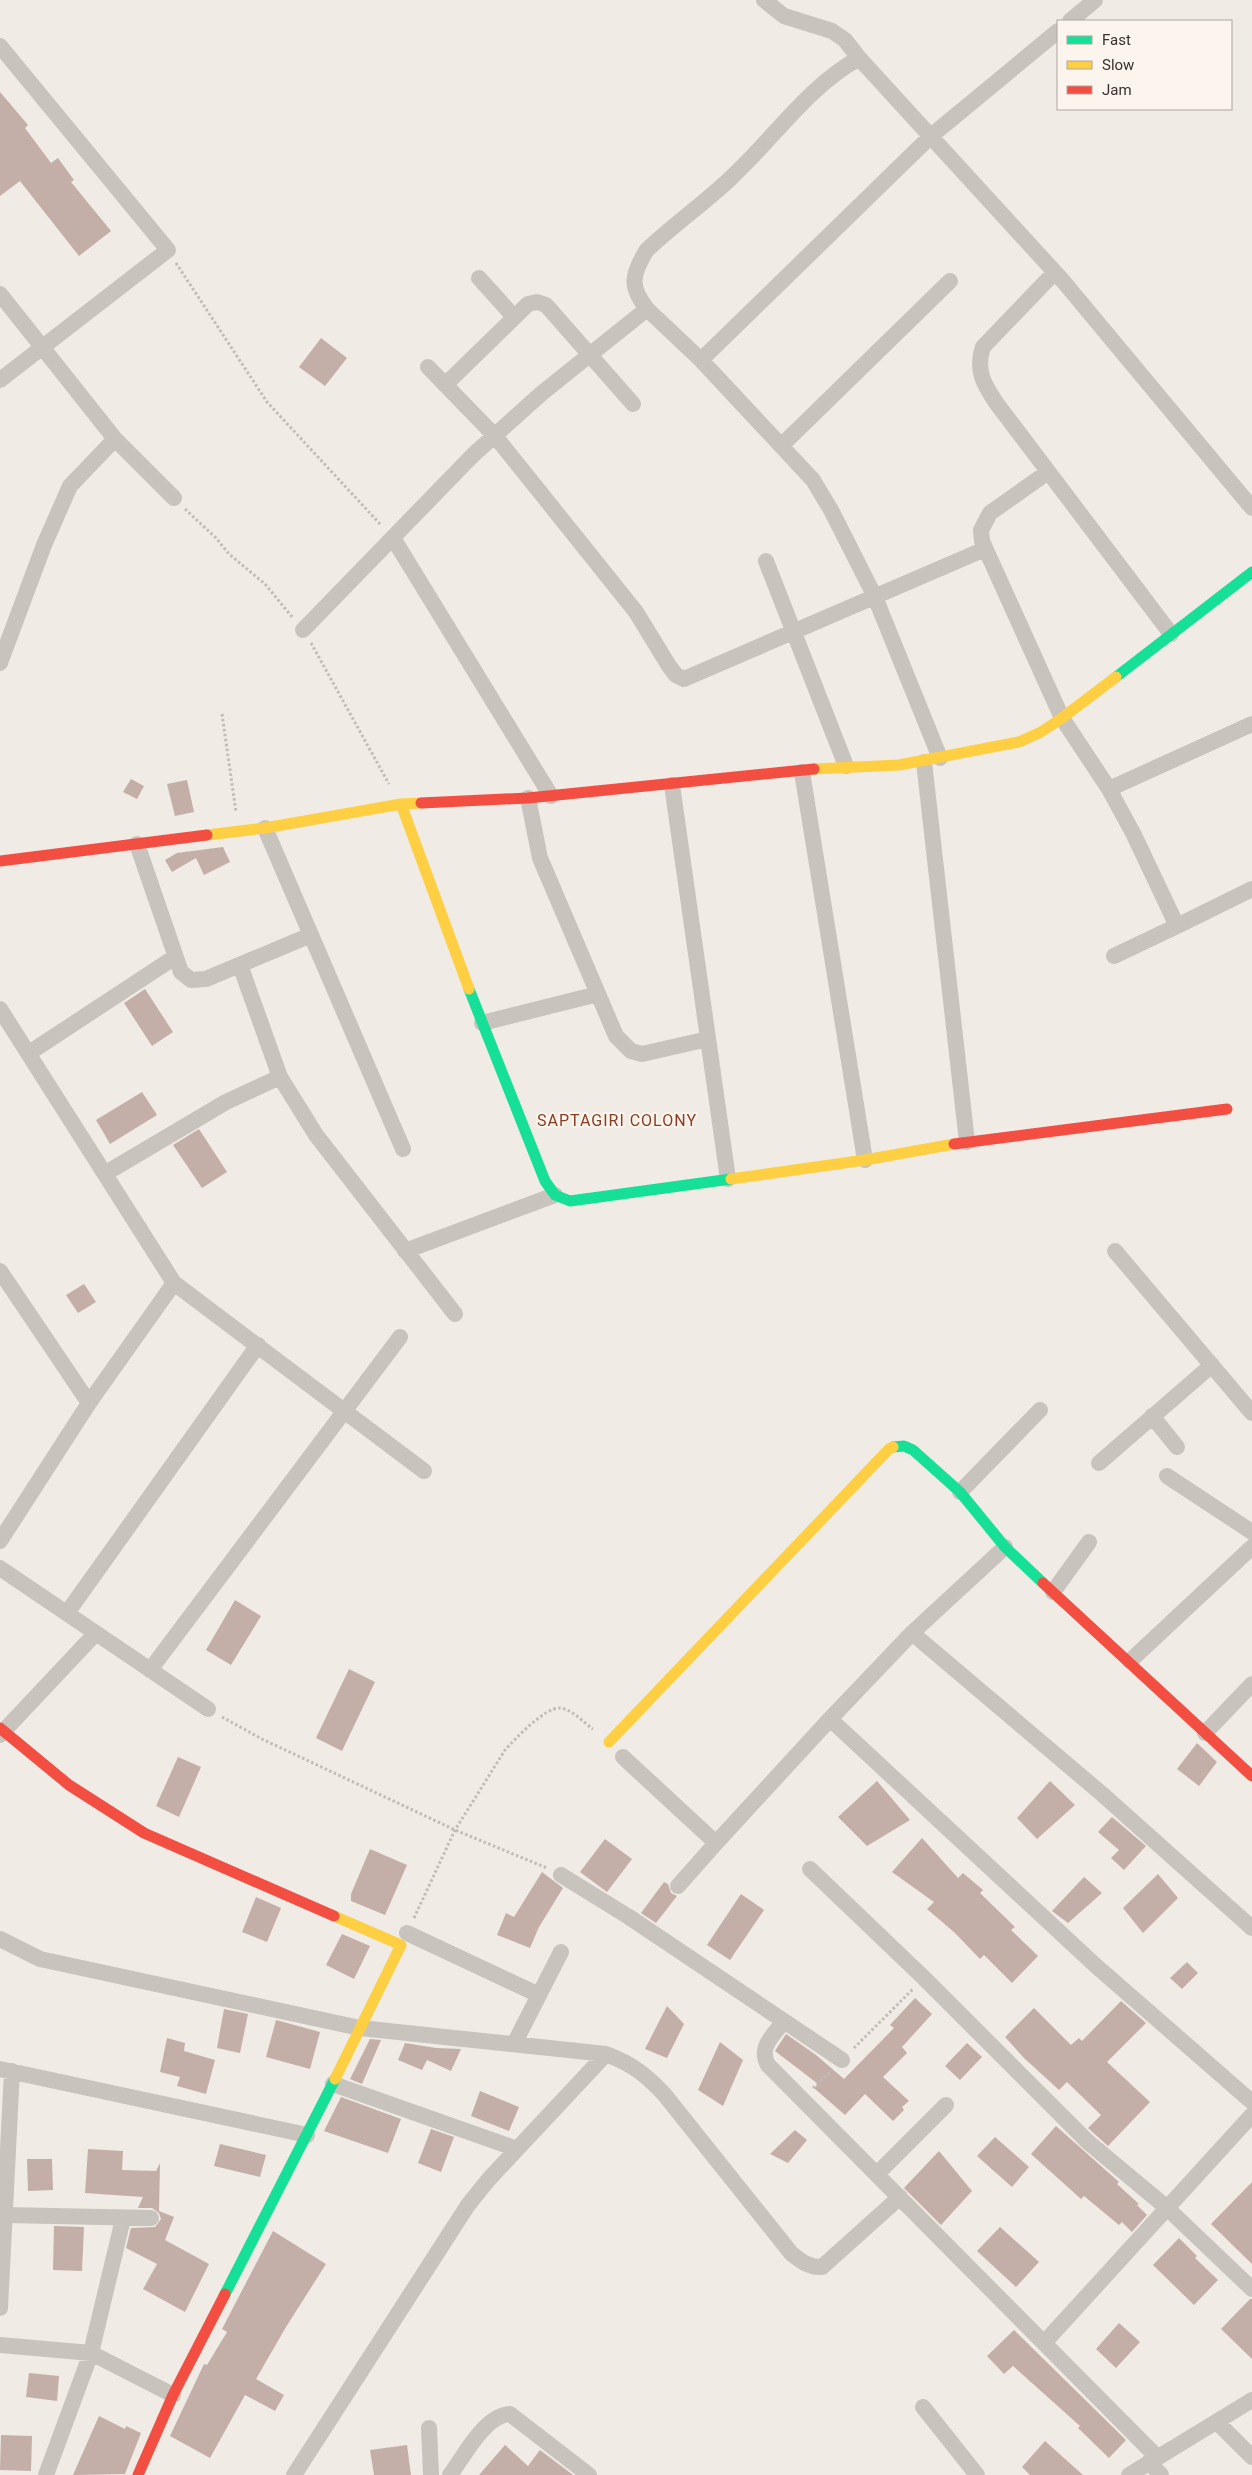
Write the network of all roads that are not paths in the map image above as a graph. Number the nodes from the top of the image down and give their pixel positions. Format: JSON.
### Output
{"nodes":[{"id":1,"x":764,"y":0,"type":"edge"},
{"id":2,"x":1095,"y":0,"type":"edge"},
{"id":3,"x":1071,"y":20,"type":"edge"},
{"id":4,"x":1057,"y":32,"type":"edge"},
{"id":5,"x":0,"y":46,"type":"edge"},
{"id":6,"x":858,"y":58,"type":"junction"},
{"id":7,"x":931,"y":136,"type":"junction"},
{"id":8,"x":1055,"y":272,"type":"junction"},
{"id":9,"x":479,"y":278,"type":"dead end"},
{"id":10,"x":950,"y":281,"type":"dead end"},
{"id":11,"x":0,"y":294,"type":"edge"},
{"id":12,"x":647,"y":309,"type":"junction"},
{"id":13,"x":514,"y":317,"type":"junction"},
{"id":14,"x":42,"y":347,"type":"junction"},
{"id":15,"x":591,"y":356,"type":"junction"},
{"id":16,"x":701,"y":360,"type":"junction"},
{"id":17,"x":428,"y":367,"type":"dead end"},
{"id":18,"x":0,"y":380,"type":"edge"},
{"id":19,"x":445,"y":385,"type":"junction"},
{"id":20,"x":633,"y":404,"type":"dead end"},
{"id":21,"x":495,"y":436,"type":"junction"},
{"id":22,"x":115,"y":439,"type":"junction"},
{"id":23,"x":782,"y":445,"type":"junction"},
{"id":24,"x":1048,"y":472,"type":"junction"},
{"id":25,"x":174,"y":498,"type":"road end"},
{"id":26,"x":1252,"y":508,"type":"edge"},
{"id":27,"x":393,"y":538,"type":"junction"},
{"id":28,"x":985,"y":549,"type":"junction"},
{"id":29,"x":766,"y":561,"type":"dead end"},
{"id":30,"x":1252,"y":572,"type":"edge"},
{"id":31,"x":875,"y":597,"type":"junction"},
{"id":32,"x":303,"y":630,"type":"road end"},
{"id":33,"x":793,"y":633,"type":"junction"},
{"id":34,"x":1171,"y":634,"type":"junction"},
{"id":35,"x":0,"y":663,"type":"edge"},
{"id":36,"x":1062,"y":718,"type":"junction"},
{"id":37,"x":1252,"y":724,"type":"edge"},
{"id":38,"x":932,"y":760,"type":"junction"},
{"id":39,"x":846,"y":766,"type":"junction"},
{"id":40,"x":802,"y":772,"type":"junction"},
{"id":41,"x":672,"y":785,"type":"junction"},
{"id":42,"x":1109,"y":789,"type":"junction"},
{"id":43,"x":551,"y":796,"type":"junction"},
{"id":44,"x":528,"y":798,"type":"junction"},
{"id":45,"x":401,"y":804,"type":"junction"},
{"id":46,"x":265,"y":828,"type":"junction"},
{"id":47,"x":137,"y":844,"type":"junction"},
{"id":48,"x":0,"y":861,"type":"edge"},
{"id":49,"x":1252,"y":889,"type":"edge"},
{"id":50,"x":1177,"y":926,"type":"junction"},
{"id":51,"x":312,"y":935,"type":"junction"},
{"id":52,"x":1114,"y":956,"type":"dead end"},
{"id":53,"x":175,"y":957,"type":"junction"},
{"id":54,"x":240,"y":965,"type":"junction"},
{"id":55,"x":598,"y":994,"type":"junction"},
{"id":56,"x":0,"y":1009,"type":"edge"},
{"id":57,"x":482,"y":1023,"type":"junction"},
{"id":58,"x":708,"y":1039,"type":"junction"},
{"id":59,"x":29,"y":1054,"type":"junction"},
{"id":60,"x":280,"y":1077,"type":"junction"},
{"id":61,"x":1227,"y":1109,"type":"dead end"},
{"id":62,"x":967,"y":1142,"type":"junction"},
{"id":63,"x":403,"y":1149,"type":"dead end"},
{"id":64,"x":866,"y":1160,"type":"junction"},
{"id":65,"x":106,"y":1173,"type":"junction"},
{"id":66,"x":728,"y":1179,"type":"junction"},
{"id":67,"x":555,"y":1195,"type":"junction"},
{"id":68,"x":406,"y":1250,"type":"junction"},
{"id":69,"x":1115,"y":1251,"type":"dead end"},
{"id":70,"x":0,"y":1271,"type":"edge"},
{"id":71,"x":174,"y":1283,"type":"junction"},
{"id":72,"x":455,"y":1314,"type":"dead end"},
{"id":73,"x":400,"y":1336,"type":"dead end"},
{"id":74,"x":258,"y":1346,"type":"junction"},
{"id":75,"x":1212,"y":1364,"type":"junction"},
{"id":76,"x":89,"y":1403,"type":"junction"},
{"id":77,"x":1040,"y":1410,"type":"dead end"},
{"id":78,"x":344,"y":1411,"type":"junction"},
{"id":79,"x":1252,"y":1412,"type":"edge"},
{"id":80,"x":1152,"y":1416,"type":"junction"},
{"id":81,"x":1177,"y":1447,"type":"dead end"},
{"id":82,"x":1099,"y":1463,"type":"dead end"},
{"id":83,"x":424,"y":1471,"type":"dead end"},
{"id":84,"x":1167,"y":1476,"type":"dead end"},
{"id":85,"x":960,"y":1492,"type":"junction"},
{"id":86,"x":1252,"y":1532,"type":"edge"},
{"id":87,"x":0,"y":1541,"type":"edge"},
{"id":88,"x":1090,"y":1542,"type":"dead end"},
{"id":89,"x":1005,"y":1547,"type":"junction"},
{"id":90,"x":1252,"y":1547,"type":"edge"},
{"id":91,"x":0,"y":1568,"type":"edge"},
{"id":92,"x":1052,"y":1592,"type":"junction"},
{"id":93,"x":67,"y":1613,"type":"junction"},
{"id":94,"x":96,"y":1633,"type":"junction"},
{"id":95,"x":912,"y":1633,"type":"junction"},
{"id":96,"x":1130,"y":1661,"type":"junction"},
{"id":97,"x":150,"y":1670,"type":"junction"},
{"id":98,"x":1252,"y":1684,"type":"edge"},
{"id":99,"x":208,"y":1709,"type":"road end"},
{"id":100,"x":830,"y":1719,"type":"junction"},
{"id":101,"x":1,"y":1731,"type":"edge"},
{"id":102,"x":1205,"y":1733,"type":"junction"},
{"id":103,"x":609,"y":1742,"type":"road end"},
{"id":104,"x":623,"y":1757,"type":"dead end"},
{"id":105,"x":1252,"y":1776,"type":"edge"},
{"id":106,"x":716,"y":1842,"type":"junction"},
{"id":107,"x":810,"y":1869,"type":"dead end"},
{"id":108,"x":561,"y":1875,"type":"road end"},
{"id":109,"x":678,"y":1886,"type":"dead end"},
{"id":110,"x":1252,"y":1928,"type":"edge"},
{"id":111,"x":407,"y":1933,"type":"road end"},
{"id":112,"x":0,"y":1939,"type":"edge"},
{"id":113,"x":561,"y":1952,"type":"dead end"},
{"id":114,"x":539,"y":1995,"type":"junction"},
{"id":115,"x":784,"y":2021,"type":"junction"},
{"id":116,"x":360,"y":2028,"type":"junction"},
{"id":117,"x":514,"y":2044,"type":"junction"},
{"id":118,"x":606,"y":2054,"type":"junction"},
{"id":119,"x":842,"y":2060,"type":"road end"},
{"id":120,"x":6,"y":2070,"type":"edge"},
{"id":121,"x":332,"y":2084,"type":"junction"},
{"id":122,"x":1252,"y":2102,"type":"edge"},
{"id":123,"x":946,"y":2105,"type":"dead end"},
{"id":124,"x":1252,"y":2115,"type":"edge"},
{"id":125,"x":308,"y":2136,"type":"junction"},
{"id":126,"x":517,"y":2149,"type":"junction"},
{"id":127,"x":877,"y":2174,"type":"junction"},
{"id":128,"x":900,"y":2197,"type":"junction"},
{"id":129,"x":1166,"y":2207,"type":"junction"},
{"id":130,"x":5,"y":2215,"type":"junction"},
{"id":131,"x":151,"y":2218,"type":"dead end"},
{"id":132,"x":123,"y":2219,"type":"junction"},
{"id":133,"x":1252,"y":2288,"type":"edge"},
{"id":134,"x":0,"y":2308,"type":"edge"},
{"id":135,"x":1044,"y":2343,"type":"junction"},
{"id":136,"x":0,"y":2345,"type":"edge"},
{"id":137,"x":91,"y":2353,"type":"junction"},
{"id":138,"x":172,"y":2395,"type":"junction"},
{"id":139,"x":1252,"y":2400,"type":"edge"},
{"id":140,"x":923,"y":2407,"type":"dead end"},
{"id":141,"x":1217,"y":2422,"type":"junction"},
{"id":142,"x":429,"y":2428,"type":"dead end"},
{"id":143,"x":1252,"y":2457,"type":"edge"},
{"id":144,"x":1153,"y":2460,"type":"junction"},
{"id":145,"x":46,"y":2475,"type":"edge"},
{"id":146,"x":138,"y":2475,"type":"edge"},
{"id":147,"x":294,"y":2475,"type":"edge"},
{"id":148,"x":431,"y":2475,"type":"edge"},
{"id":149,"x":450,"y":2475,"type":"edge"},
{"id":150,"x":589,"y":2475,"type":"edge"},
{"id":151,"x":977,"y":2475,"type":"edge"},
{"id":152,"x":1129,"y":2475,"type":"edge"},
{"id":153,"x":1161,"y":2475,"type":"edge"}],
"edges":[{"from":1,"to":6,"type":"street"},
{"from":2,"to":3,"type":"street"},
{"from":4,"to":7,"type":"street"},
{"from":5,"to":14,"type":"street"},
{"from":6,"to":7,"type":"street"},
{"from":6,"to":12,"type":"street"},
{"from":7,"to":8,"type":"street"},
{"from":7,"to":16,"type":"street"},
{"from":8,"to":24,"type":"street"},
{"from":8,"to":26,"type":"street"},
{"from":9,"to":13,"type":"street"},
{"from":10,"to":23,"type":"street"},
{"from":11,"to":14,"type":"street"},
{"from":12,"to":15,"type":"street"},
{"from":12,"to":16,"type":"street"},
{"from":13,"to":15,"type":"street"},
{"from":13,"to":19,"type":"street"},
{"from":14,"to":18,"type":"street"},
{"from":14,"to":22,"type":"street"},
{"from":15,"to":20,"type":"street"},
{"from":15,"to":21,"type":"street"},
{"from":16,"to":23,"type":"street"},
{"from":17,"to":19,"type":"street"},
{"from":19,"to":21,"type":"street"},
{"from":21,"to":27,"type":"street"},
{"from":21,"to":33,"type":"street"},
{"from":22,"to":25,"type":"street"},
{"from":22,"to":35,"type":"street"},
{"from":23,"to":31,"type":"street"},
{"from":24,"to":28,"type":"street"},
{"from":24,"to":34,"type":"street"},
{"from":27,"to":32,"type":"street"},
{"from":27,"to":43,"type":"street"},
{"from":28,"to":31,"type":"street"},
{"from":28,"to":36,"type":"street"},
{"from":29,"to":33,"type":"street"},
{"from":30,"to":34,"type":"street"},
{"from":31,"to":33,"type":"street"},
{"from":31,"to":38,"type":"street"},
{"from":33,"to":39,"type":"street"},
{"from":34,"to":36,"type":"street"},
{"from":36,"to":38,"type":"street"},
{"from":36,"to":42,"type":"street"},
{"from":37,"to":42,"type":"street"},
{"from":38,"to":39,"type":"street"},
{"from":38,"to":62,"type":"street"},
{"from":39,"to":40,"type":"street"},
{"from":40,"to":41,"type":"street"},
{"from":40,"to":64,"type":"street"},
{"from":41,"to":43,"type":"street"},
{"from":41,"to":58,"type":"street"},
{"from":42,"to":50,"type":"street"},
{"from":43,"to":44,"type":"street"},
{"from":44,"to":45,"type":"street"},
{"from":44,"to":55,"type":"street"},
{"from":45,"to":46,"type":"street"},
{"from":45,"to":57,"type":"street"},
{"from":46,"to":47,"type":"street"},
{"from":46,"to":51,"type":"street"},
{"from":47,"to":48,"type":"street"},
{"from":47,"to":53,"type":"street"},
{"from":49,"to":50,"type":"street"},
{"from":50,"to":52,"type":"street"},
{"from":51,"to":54,"type":"street"},
{"from":51,"to":63,"type":"street"},
{"from":53,"to":54,"type":"street"},
{"from":53,"to":59,"type":"street"},
{"from":54,"to":60,"type":"street"},
{"from":55,"to":57,"type":"street"},
{"from":55,"to":58,"type":"street"},
{"from":56,"to":59,"type":"street"},
{"from":57,"to":67,"type":"street"},
{"from":58,"to":66,"type":"street"},
{"from":59,"to":65,"type":"street"},
{"from":60,"to":65,"type":"street"},
{"from":60,"to":68,"type":"street"},
{"from":61,"to":62,"type":"street"},
{"from":62,"to":64,"type":"street"},
{"from":64,"to":66,"type":"street"},
{"from":65,"to":71,"type":"street"},
{"from":66,"to":67,"type":"street"},
{"from":67,"to":68,"type":"street"},
{"from":68,"to":72,"type":"street"},
{"from":69,"to":75,"type":"street"},
{"from":70,"to":76,"type":"street"},
{"from":71,"to":74,"type":"street"},
{"from":71,"to":76,"type":"street"},
{"from":73,"to":78,"type":"street"},
{"from":74,"to":78,"type":"street"},
{"from":74,"to":93,"type":"street"},
{"from":75,"to":79,"type":"street"},
{"from":75,"to":80,"type":"street"},
{"from":76,"to":87,"type":"street"},
{"from":77,"to":85,"type":"street"},
{"from":78,"to":83,"type":"street"},
{"from":78,"to":97,"type":"street"},
{"from":80,"to":81,"type":"street"},
{"from":80,"to":82,"type":"street"},
{"from":84,"to":86,"type":"street"},
{"from":85,"to":89,"type":"street"},
{"from":85,"to":103,"type":"street"},
{"from":88,"to":92,"type":"street"},
{"from":89,"to":92,"type":"street"},
{"from":89,"to":95,"type":"street"},
{"from":90,"to":96,"type":"street"},
{"from":91,"to":93,"type":"street"},
{"from":92,"to":96,"type":"street"},
{"from":93,"to":94,"type":"street"},
{"from":94,"to":97,"type":"street"},
{"from":94,"to":101,"type":"street"},
{"from":95,"to":100,"type":"street"},
{"from":95,"to":110,"type":"street"},
{"from":96,"to":102,"type":"street"},
{"from":97,"to":99,"type":"street"},
{"from":98,"to":102,"type":"street"},
{"from":100,"to":106,"type":"street"},
{"from":100,"to":122,"type":"street"},
{"from":101,"to":116,"type":"street"},
{"from":102,"to":105,"type":"street"},
{"from":104,"to":106,"type":"street"},
{"from":106,"to":109,"type":"street"},
{"from":107,"to":129,"type":"street"},
{"from":108,"to":115,"type":"street"},
{"from":111,"to":114,"type":"street"},
{"from":112,"to":116,"type":"street"},
{"from":113,"to":114,"type":"street"},
{"from":114,"to":117,"type":"street"},
{"from":115,"to":119,"type":"street"},
{"from":115,"to":127,"type":"street"},
{"from":116,"to":117,"type":"street"},
{"from":116,"to":121,"type":"street"},
{"from":117,"to":118,"type":"street"},
{"from":118,"to":126,"type":"street"},
{"from":118,"to":128,"type":"street"},
{"from":120,"to":125,"type":"street"},
{"from":120,"to":130,"type":"street"},
{"from":121,"to":125,"type":"street"},
{"from":121,"to":126,"type":"street"},
{"from":123,"to":127,"type":"street"},
{"from":124,"to":129,"type":"street"},
{"from":125,"to":138,"type":"street"},
{"from":126,"to":147,"type":"street"},
{"from":127,"to":128,"type":"street"},
{"from":128,"to":135,"type":"street"},
{"from":129,"to":133,"type":"street"},
{"from":129,"to":135,"type":"street"},
{"from":130,"to":132,"type":"street"},
{"from":130,"to":134,"type":"street"},
{"from":131,"to":132,"type":"street"},
{"from":132,"to":137,"type":"street"},
{"from":135,"to":144,"type":"street"},
{"from":136,"to":137,"type":"street"},
{"from":137,"to":138,"type":"street"},
{"from":137,"to":145,"type":"street"},
{"from":138,"to":146,"type":"street"},
{"from":139,"to":141,"type":"street"},
{"from":140,"to":151,"type":"street"},
{"from":141,"to":143,"type":"street"},
{"from":141,"to":144,"type":"street"},
{"from":142,"to":148,"type":"street"},
{"from":144,"to":152,"type":"street"},
{"from":144,"to":153,"type":"street"},
{"from":149,"to":150,"type":"street"}]}
